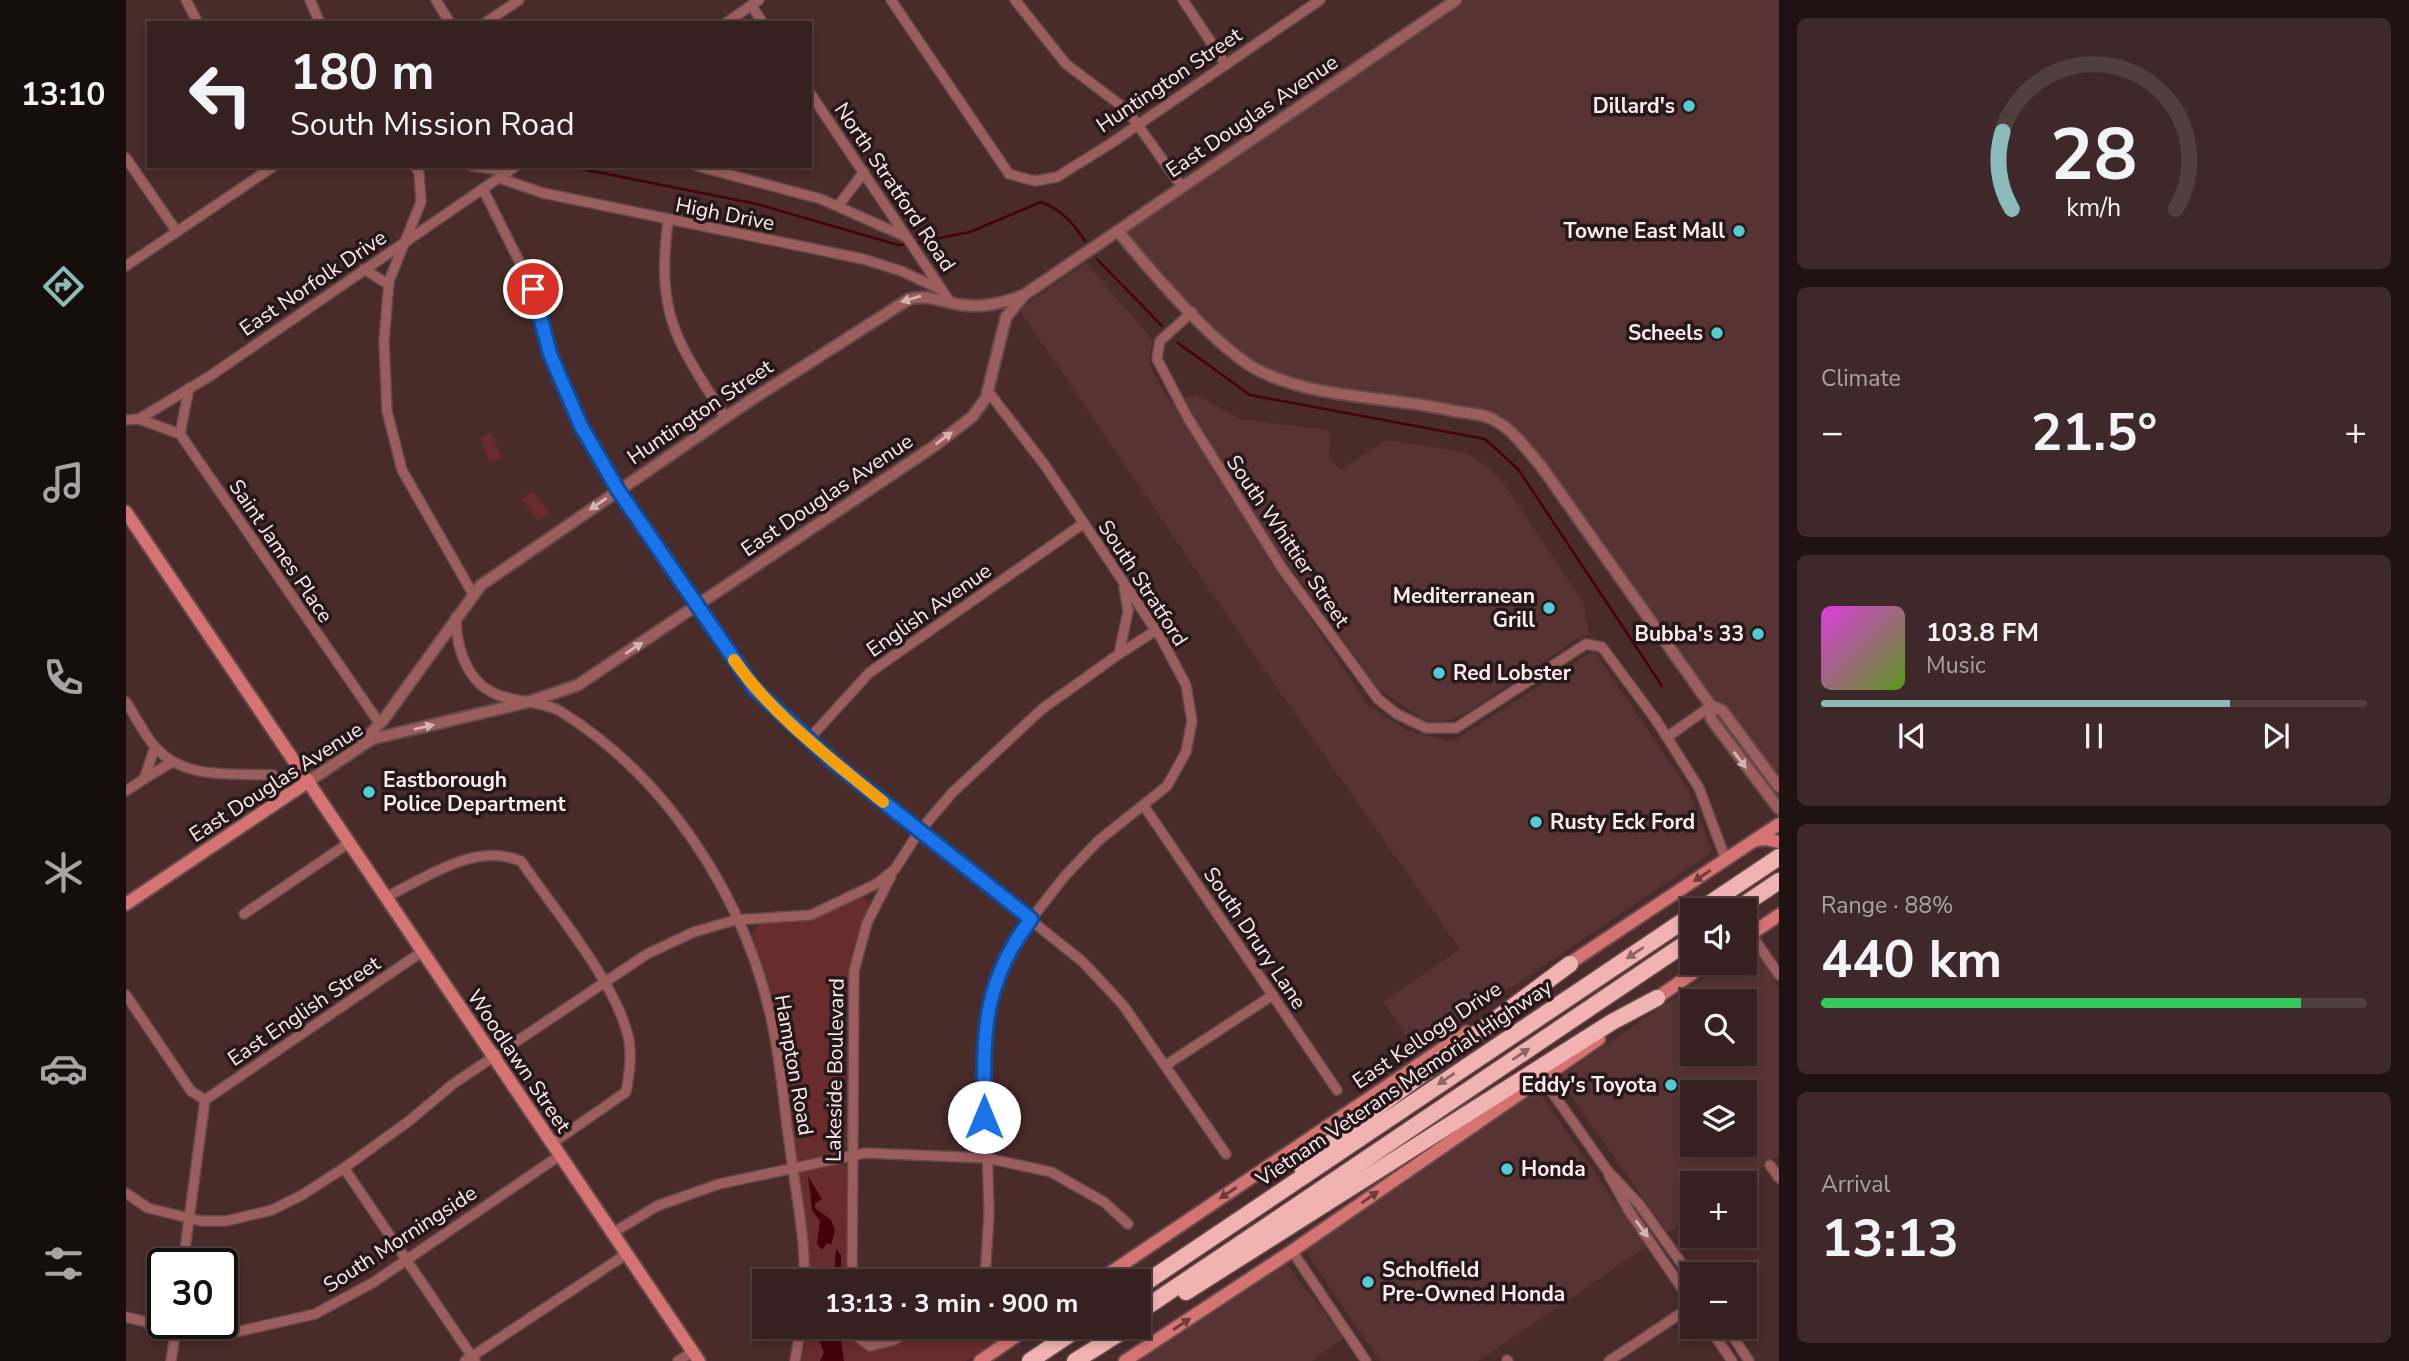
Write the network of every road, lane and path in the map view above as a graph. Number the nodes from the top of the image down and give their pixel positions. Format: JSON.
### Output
{"nodes":[{"id":1,"x":186,"y":0,"type":"edge"},
{"id":2,"x":310,"y":0,"type":"edge"},
{"id":3,"x":436,"y":0,"type":"edge"},
{"id":4,"x":519,"y":0,"type":"edge"},
{"id":5,"x":891,"y":0,"type":"edge"},
{"id":6,"x":1015,"y":0,"type":"edge"},
{"id":7,"x":1183,"y":0,"type":"edge"},
{"id":8,"x":1318,"y":1,"type":"edge"},
{"id":9,"x":1452,"y":1,"type":"edge"},
{"id":10,"x":755,"y":3,"type":"edge"},
{"id":11,"x":197,"y":21,"type":"edge"},
{"id":12,"x":319,"y":21,"type":"edge"},
{"id":13,"x":449,"y":21,"type":"edge"},
{"id":14,"x":488,"y":21,"type":"edge"},
{"id":15,"x":729,"y":21,"type":"edge"},
{"id":16,"x":762,"y":21,"type":"edge"},
{"id":17,"x":1226,"y":65,"type":"junction"},
{"id":18,"x":812,"y":96,"type":"edge"},
{"id":19,"x":1138,"y":125,"type":"junction"},
{"id":20,"x":126,"y":158,"type":"edge"},
{"id":21,"x":271,"y":168,"type":"edge"},
{"id":22,"x":416,"y":168,"type":"edge"},
{"id":23,"x":705,"y":168,"type":"edge"},
{"id":24,"x":513,"y":169,"type":"edge"},
{"id":25,"x":864,"y":172,"type":"junction"},
{"id":26,"x":499,"y":178,"type":"junction"},
{"id":27,"x":1182,"y":187,"type":"junction"},
{"id":28,"x":483,"y":189,"type":"junction"},
{"id":29,"x":838,"y":206,"type":"junction"},
{"id":30,"x":668,"y":221,"type":"junction"},
{"id":31,"x":1118,"y":231,"type":"junction"},
{"id":32,"x":177,"y":232,"type":"junction"},
{"id":33,"x":906,"y":237,"type":"junction"},
{"id":34,"x":404,"y":242,"type":"junction"},
{"id":35,"x":126,"y":266,"type":"edge"},
{"id":36,"x":364,"y":269,"type":"junction"},
{"id":37,"x":388,"y":285,"type":"junction"},
{"id":38,"x":942,"y":290,"type":"junction"},
{"id":39,"x":1024,"y":295,"type":"junction"},
{"id":40,"x":950,"y":302,"type":"junction"},
{"id":41,"x":1192,"y":312,"type":"junction"},
{"id":42,"x":189,"y":388,"type":"junction"},
{"id":43,"x":987,"y":390,"type":"junction"},
{"id":44,"x":725,"y":417,"type":"junction"},
{"id":45,"x":139,"y":418,"type":"junction"},
{"id":46,"x":126,"y":420,"type":"edge"},
{"id":47,"x":180,"y":433,"type":"junction"},
{"id":48,"x":618,"y":490,"type":"junction"},
{"id":49,"x":126,"y":512,"type":"edge"},
{"id":50,"x":1084,"y":523,"type":"junction"},
{"id":51,"x":1125,"y":587,"type":"junction"},
{"id":52,"x":474,"y":594,"type":"junction"},
{"id":53,"x":697,"y":606,"type":"junction"},
{"id":54,"x":456,"y":615,"type":"junction"},
{"id":55,"x":1155,"y":631,"type":"junction"},
{"id":56,"x":1119,"y":654,"type":"junction"},
{"id":57,"x":126,"y":702,"type":"edge"},
{"id":58,"x":528,"y":702,"type":"junction"},
{"id":59,"x":1711,"y":706,"type":"junction"},
{"id":60,"x":380,"y":723,"type":"junction"},
{"id":61,"x":1667,"y":737,"type":"junction"},
{"id":62,"x":808,"y":740,"type":"junction"},
{"id":63,"x":155,"y":747,"type":"junction"},
{"id":64,"x":359,"y":747,"type":"junction"},
{"id":65,"x":173,"y":762,"type":"junction"},
{"id":66,"x":144,"y":779,"type":"junction"},
{"id":67,"x":309,"y":781,"type":"junction"},
{"id":68,"x":1779,"y":787,"type":"edge"},
{"id":69,"x":126,"y":792,"type":"edge"},
{"id":70,"x":289,"y":794,"type":"junction"},
{"id":71,"x":1144,"y":806,"type":"junction"},
{"id":72,"x":1779,"y":809,"type":"edge"},
{"id":73,"x":1779,"y":824,"type":"edge"},
{"id":74,"x":919,"y":831,"type":"junction"},
{"id":75,"x":1754,"y":841,"type":"junction"},
{"id":76,"x":350,"y":842,"type":"junction"},
{"id":77,"x":1779,"y":842,"type":"edge"},
{"id":78,"x":1726,"y":860,"type":"junction"},
{"id":79,"x":1775,"y":860,"type":"edge"},
{"id":80,"x":895,"y":869,"type":"junction"},
{"id":81,"x":1779,"y":881,"type":"edge"},
{"id":82,"x":386,"y":897,"type":"junction"},
{"id":83,"x":1718,"y":898,"type":"edge"},
{"id":84,"x":1754,"y":898,"type":"edge"},
{"id":85,"x":126,"y":904,"type":"edge"},
{"id":86,"x":244,"y":914,"type":"dead end"},
{"id":87,"x":1779,"y":915,"type":"edge"},
{"id":88,"x":1031,"y":919,"type":"junction"},
{"id":89,"x":739,"y":920,"type":"junction"},
{"id":90,"x":1680,"y":923,"type":"edge"},
{"id":91,"x":1757,"y":930,"type":"edge"},
{"id":92,"x":1680,"y":947,"type":"edge"},
{"id":93,"x":1757,"y":947,"type":"edge"},
{"id":94,"x":423,"y":951,"type":"junction"},
{"id":95,"x":1570,"y":964,"type":"junction"},
{"id":96,"x":1690,"y":975,"type":"edge"},
{"id":97,"x":1779,"y":975,"type":"edge"},
{"id":98,"x":604,"y":982,"type":"junction"},
{"id":99,"x":126,"y":995,"type":"edge"},
{"id":100,"x":1273,"y":995,"type":"junction"},
{"id":101,"x":1657,"y":998,"type":"junction"},
{"id":102,"x":493,"y":1056,"type":"junction"},
{"id":103,"x":1166,"y":1065,"type":"junction"},
{"id":104,"x":1542,"y":1078,"type":"junction"},
{"id":105,"x":1337,"y":1090,"type":"dead end"},
{"id":106,"x":205,"y":1100,"type":"junction"},
{"id":107,"x":551,"y":1144,"type":"junction"},
{"id":108,"x":1226,"y":1154,"type":"dead end"},
{"id":109,"x":559,"y":1156,"type":"junction"},
{"id":110,"x":851,"y":1156,"type":"junction"},
{"id":111,"x":986,"y":1158,"type":"junction"},
{"id":112,"x":1770,"y":1165,"type":"dead end"},
{"id":113,"x":344,"y":1168,"type":"junction"},
{"id":114,"x":793,"y":1169,"type":"junction"},
{"id":115,"x":1607,"y":1170,"type":"junction"},
{"id":116,"x":1779,"y":1178,"type":"edge"},
{"id":117,"x":126,"y":1193,"type":"edge"},
{"id":118,"x":1639,"y":1204,"type":"junction"},
{"id":119,"x":1629,"y":1211,"type":"junction"},
{"id":120,"x":188,"y":1219,"type":"junction"},
{"id":121,"x":1128,"y":1224,"type":"dead end"},
{"id":122,"x":611,"y":1234,"type":"junction"},
{"id":123,"x":185,"y":1248,"type":"edge"},
{"id":124,"x":1292,"y":1251,"type":"junction"},
{"id":125,"x":625,"y":1255,"type":"junction"},
{"id":126,"x":405,"y":1260,"type":"junction"},
{"id":127,"x":1681,"y":1262,"type":"edge"},
{"id":128,"x":803,"y":1269,"type":"edge"},
{"id":129,"x":852,"y":1269,"type":"edge"},
{"id":130,"x":983,"y":1269,"type":"edge"},
{"id":131,"x":1116,"y":1269,"type":"edge"},
{"id":132,"x":1151,"y":1277,"type":"edge"},
{"id":133,"x":1151,"y":1278,"type":"edge"},
{"id":134,"x":1680,"y":1287,"type":"edge"},
{"id":135,"x":1151,"y":1304,"type":"edge"},
{"id":136,"x":1151,"y":1313,"type":"edge"},
{"id":137,"x":1680,"y":1313,"type":"edge"},
{"id":138,"x":126,"y":1317,"type":"edge"},
{"id":139,"x":147,"y":1321,"type":"edge"},
{"id":140,"x":238,"y":1332,"type":"edge"},
{"id":141,"x":174,"y":1339,"type":"edge"},
{"id":142,"x":799,"y":1339,"type":"edge"},
{"id":143,"x":860,"y":1339,"type":"edge"},
{"id":144,"x":891,"y":1339,"type":"edge"},
{"id":145,"x":1012,"y":1339,"type":"edge"},
{"id":146,"x":1063,"y":1339,"type":"edge"},
{"id":147,"x":1098,"y":1339,"type":"edge"},
{"id":148,"x":1110,"y":1339,"type":"edge"},
{"id":149,"x":1717,"y":1339,"type":"edge"},
{"id":150,"x":1735,"y":1339,"type":"edge"},
{"id":151,"x":695,"y":1356,"type":"edge"},
{"id":152,"x":470,"y":1359,"type":"edge"},
{"id":153,"x":171,"y":1361,"type":"edge"},
{"id":154,"x":678,"y":1361,"type":"edge"},
{"id":155,"x":795,"y":1361,"type":"edge"},
{"id":156,"x":980,"y":1361,"type":"edge"},
{"id":157,"x":1030,"y":1361,"type":"edge"},
{"id":158,"x":1067,"y":1361,"type":"edge"},
{"id":159,"x":1075,"y":1361,"type":"edge"},
{"id":160,"x":1125,"y":1361,"type":"edge"},
{"id":161,"x":1366,"y":1361,"type":"edge"},
{"id":162,"x":1609,"y":1361,"type":"edge"},
{"id":163,"x":1732,"y":1361,"type":"edge"},
{"id":164,"x":1749,"y":1361,"type":"edge"}],
"edges":[{"from":1,"to":11,"type":"street"},
{"from":2,"to":12,"type":"street"},
{"from":3,"to":13,"type":"street"},
{"from":4,"to":14,"type":"street"},
{"from":5,"to":19,"type":"street","name":"Huntington Street"},
{"from":6,"to":19,"type":"street"},
{"from":7,"to":17,"type":"street"},
{"from":8,"to":17,"type":"street","name":"Huntington Street"},
{"from":9,"to":27,"type":"street","name":"East Douglas Avenue"},
{"from":10,"to":15,"type":"street"},
{"from":10,"to":16,"type":"street"},
{"from":17,"to":19,"type":"street","name":"Huntington Street"},
{"from":18,"to":25,"type":"street","name":"North Stratford Road"},
{"from":19,"to":27,"type":"street"},
{"from":20,"to":32,"type":"street"},
{"from":21,"to":32,"type":"street"},
{"from":22,"to":34,"type":"street"},
{"from":23,"to":29,"type":"street"},
{"from":24,"to":26,"type":"street","name":"East Norfolk Drive"},
{"from":25,"to":29,"type":"street"},
{"from":25,"to":33,"type":"street","name":"North Stratford Road"},
{"from":26,"to":28,"type":"street","name":"East Norfolk Drive"},
{"from":26,"to":30,"type":"street","name":"High Drive"},
{"from":27,"to":31,"type":"street","name":"East Douglas Avenue"},
{"from":28,"to":34,"type":"street","name":"East Norfolk Drive"},
{"from":28,"to":48,"type":"street"},
{"from":29,"to":33,"type":"street"},
{"from":30,"to":38,"type":"street","name":"High Drive"},
{"from":30,"to":44,"type":"street"},
{"from":31,"to":39,"type":"street","name":"East Douglas Avenue"},
{"from":31,"to":41,"type":"street"},
{"from":32,"to":35,"type":"street"},
{"from":33,"to":38,"type":"street","name":"North Stratford Road"},
{"from":34,"to":36,"type":"street","name":"East Norfolk Drive"},
{"from":34,"to":37,"type":"street"},
{"from":36,"to":37,"type":"street"},
{"from":36,"to":42,"type":"street","name":"East Norfolk Drive"},
{"from":37,"to":52,"type":"street"},
{"from":38,"to":40,"type":"street","name":"North Stratford Road"},
{"from":39,"to":40,"type":"street","name":"Huntington Street"},
{"from":39,"to":43,"type":"street","name":"East Douglas Avenue"},
{"from":40,"to":44,"type":"street","name":"Huntington Street","one_way":true},
{"from":41,"to":59,"type":"street"},
{"from":41,"to":61,"type":"street","name":"South Whittier Street"},
{"from":42,"to":45,"type":"street","name":"East Norfolk Drive"},
{"from":42,"to":47,"type":"street"},
{"from":43,"to":50,"type":"street","name":"South Stratford"},
{"from":53,"to":43,"type":"street","name":"East Douglas Avenue","one_way":true},
{"from":44,"to":48,"type":"street","name":"Huntington Street"},
{"from":45,"to":46,"type":"street","name":"East Norfolk Drive"},
{"from":45,"to":47,"type":"street"},
{"from":47,"to":60,"type":"street","name":"Saint James Place"},
{"from":48,"to":52,"type":"street","name":"Huntington Street","one_way":true},
{"from":48,"to":53,"type":"street"},
{"from":49,"to":67,"type":"main road","name":"Woodlawn Street"},
{"from":50,"to":51,"type":"street","name":"South Stratford"},
{"from":50,"to":62,"type":"street","name":"English Avenue"},
{"from":51,"to":55,"type":"street","name":"South Stratford"},
{"from":51,"to":56,"type":"street"},
{"from":52,"to":54,"type":"street","name":"Huntington Street"},
{"from":58,"to":53,"type":"street","name":"East Douglas Avenue","one_way":true},
{"from":53,"to":62,"type":"street"},
{"from":54,"to":58,"type":"street","name":"Hampton Road"},
{"from":54,"to":60,"type":"street","name":"Huntington Street"},
{"from":55,"to":56,"type":"street","name":"Lakeside Boulevard"},
{"from":55,"to":71,"type":"street","name":"South Stratford"},
{"from":56,"to":74,"type":"street","name":"Lakeside Boulevard"},
{"from":57,"to":63,"type":"street"},
{"from":64,"to":58,"type":"street","name":"East Douglas Avenue","one_way":true},
{"from":58,"to":89,"type":"street","name":"Hampton Road"},
{"from":59,"to":61,"type":"street"},
{"from":59,"to":68,"type":"street"},
{"from":59,"to":72,"type":"street","one_way":true},
{"from":60,"to":64,"type":"street","name":"Huntington Street"},
{"from":61,"to":78,"type":"street"},
{"from":62,"to":74,"type":"street"},
{"from":63,"to":65,"type":"street"},
{"from":63,"to":66,"type":"street"},
{"from":64,"to":67,"type":"street","name":"East Douglas Avenue"},
{"from":65,"to":66,"type":"street"},
{"from":65,"to":70,"type":"street"},
{"from":66,"to":69,"type":"street"},
{"from":67,"to":70,"type":"main road","name":"East Douglas Avenue"},
{"from":67,"to":76,"type":"main road","name":"Woodlawn Street"},
{"from":70,"to":85,"type":"main road","name":"East Douglas Avenue"},
{"from":71,"to":88,"type":"street","name":"South Stratford"},
{"from":71,"to":100,"type":"street","name":"South Drury Lane"},
{"from":73,"to":75,"type":"main road","name":"East Kellogg Drive"},
{"from":74,"to":80,"type":"street","name":"Lakeside Boulevard"},
{"from":74,"to":88,"type":"street"},
{"from":75,"to":77,"type":"main road"},
{"from":75,"to":78,"type":"main road","name":"East Kellogg Drive"},
{"from":76,"to":82,"type":"main road","name":"Woodlawn Street"},
{"from":76,"to":86,"type":"street"},
{"from":78,"to":95,"type":"main road","name":"East Kellogg Drive","one_way":true},
{"from":79,"to":83,"type":"highway"},
{"from":80,"to":89,"type":"street"},
{"from":80,"to":110,"type":"street","name":"Lakeside Boulevard"},
{"from":81,"to":84,"type":"highway"},
{"from":82,"to":94,"type":"main road","name":"Woodlawn Street"},
{"from":82,"to":98,"type":"street"},
{"from":87,"to":91,"type":"main road"},
{"from":88,"to":103,"type":"street"},
{"from":88,"to":111,"type":"street","name":"South Stratford"},
{"from":89,"to":98,"type":"street"},
{"from":89,"to":114,"type":"street","name":"Hampton Road"},
{"from":90,"to":133,"type":"highway","name":"Vietnam Veterans Memorial Highway","one_way":true},
{"from":135,"to":92,"type":"highway","name":"Vietnam Veterans Memorial Highway","one_way":true},
{"from":93,"to":97,"type":"street"},
{"from":94,"to":102,"type":"main road","name":"Woodlawn Street"},
{"from":94,"to":106,"type":"street","name":"East English Street"},
{"from":95,"to":131,"type":"main road","name":"East Kellogg Drive","one_way":true},
{"from":95,"to":132,"type":"highway"},
{"from":96,"to":101,"type":"main road"},
{"from":98,"to":102,"type":"street"},
{"from":98,"to":107,"type":"street"},
{"from":99,"to":106,"type":"street"},
{"from":100,"to":103,"type":"street"},
{"from":100,"to":105,"type":"street","name":"South Drury Lane"},
{"from":101,"to":104,"type":"main road"},
{"from":101,"to":136,"type":"highway"},
{"from":102,"to":107,"type":"main road","name":"Woodlawn Street"},
{"from":102,"to":113,"type":"street"},
{"from":103,"to":108,"type":"street"},
{"from":104,"to":115,"type":"street"},
{"from":124,"to":104,"type":"main road","one_way":true},
{"from":106,"to":120,"type":"street"},
{"from":107,"to":109,"type":"main road","name":"Woodlawn Street"},
{"from":109,"to":122,"type":"main road","name":"Woodlawn Street"},
{"from":109,"to":126,"type":"street","name":"South Morningside"},
{"from":110,"to":111,"type":"street"},
{"from":110,"to":114,"type":"street"},
{"from":110,"to":129,"type":"street","name":"Lakeside Boulevard"},
{"from":111,"to":121,"type":"street"},
{"from":111,"to":130,"type":"street","name":"South Stratford"},
{"from":112,"to":116,"type":"street"},
{"from":113,"to":120,"type":"street"},
{"from":113,"to":126,"type":"street"},
{"from":114,"to":122,"type":"street"},
{"from":114,"to":128,"type":"street","name":"Hampton Road"},
{"from":115,"to":118,"type":"street"},
{"from":115,"to":119,"type":"street"},
{"from":117,"to":120,"type":"street"},
{"from":118,"to":119,"type":"street"},
{"from":118,"to":127,"type":"street"},
{"from":119,"to":134,"type":"street","one_way":true},
{"from":120,"to":123,"type":"street"},
{"from":122,"to":125,"type":"main road","name":"Woodlawn Street"},
{"from":160,"to":124,"type":"main road","one_way":true},
{"from":124,"to":161,"type":"street"},
{"from":125,"to":151,"type":"main road","name":"Woodlawn Street"},
{"from":125,"to":152,"type":"street"},
{"from":126,"to":140,"type":"street","name":"South Morningside"},
{"from":126,"to":152,"type":"street"},
{"from":137,"to":162,"type":"street"},
{"from":138,"to":139,"type":"street","name":"South Morningside"},
{"from":141,"to":153,"type":"street"},
{"from":142,"to":155,"type":"street"},
{"from":143,"to":144,"type":"street"},
{"from":145,"to":156,"type":"main road"},
{"from":146,"to":157,"type":"highway"},
{"from":147,"to":158,"type":"highway"},
{"from":148,"to":159,"type":"highway"},
{"from":149,"to":163,"type":"street"},
{"from":150,"to":164,"type":"street"},
{"from":151,"to":154,"type":"street"}]}
